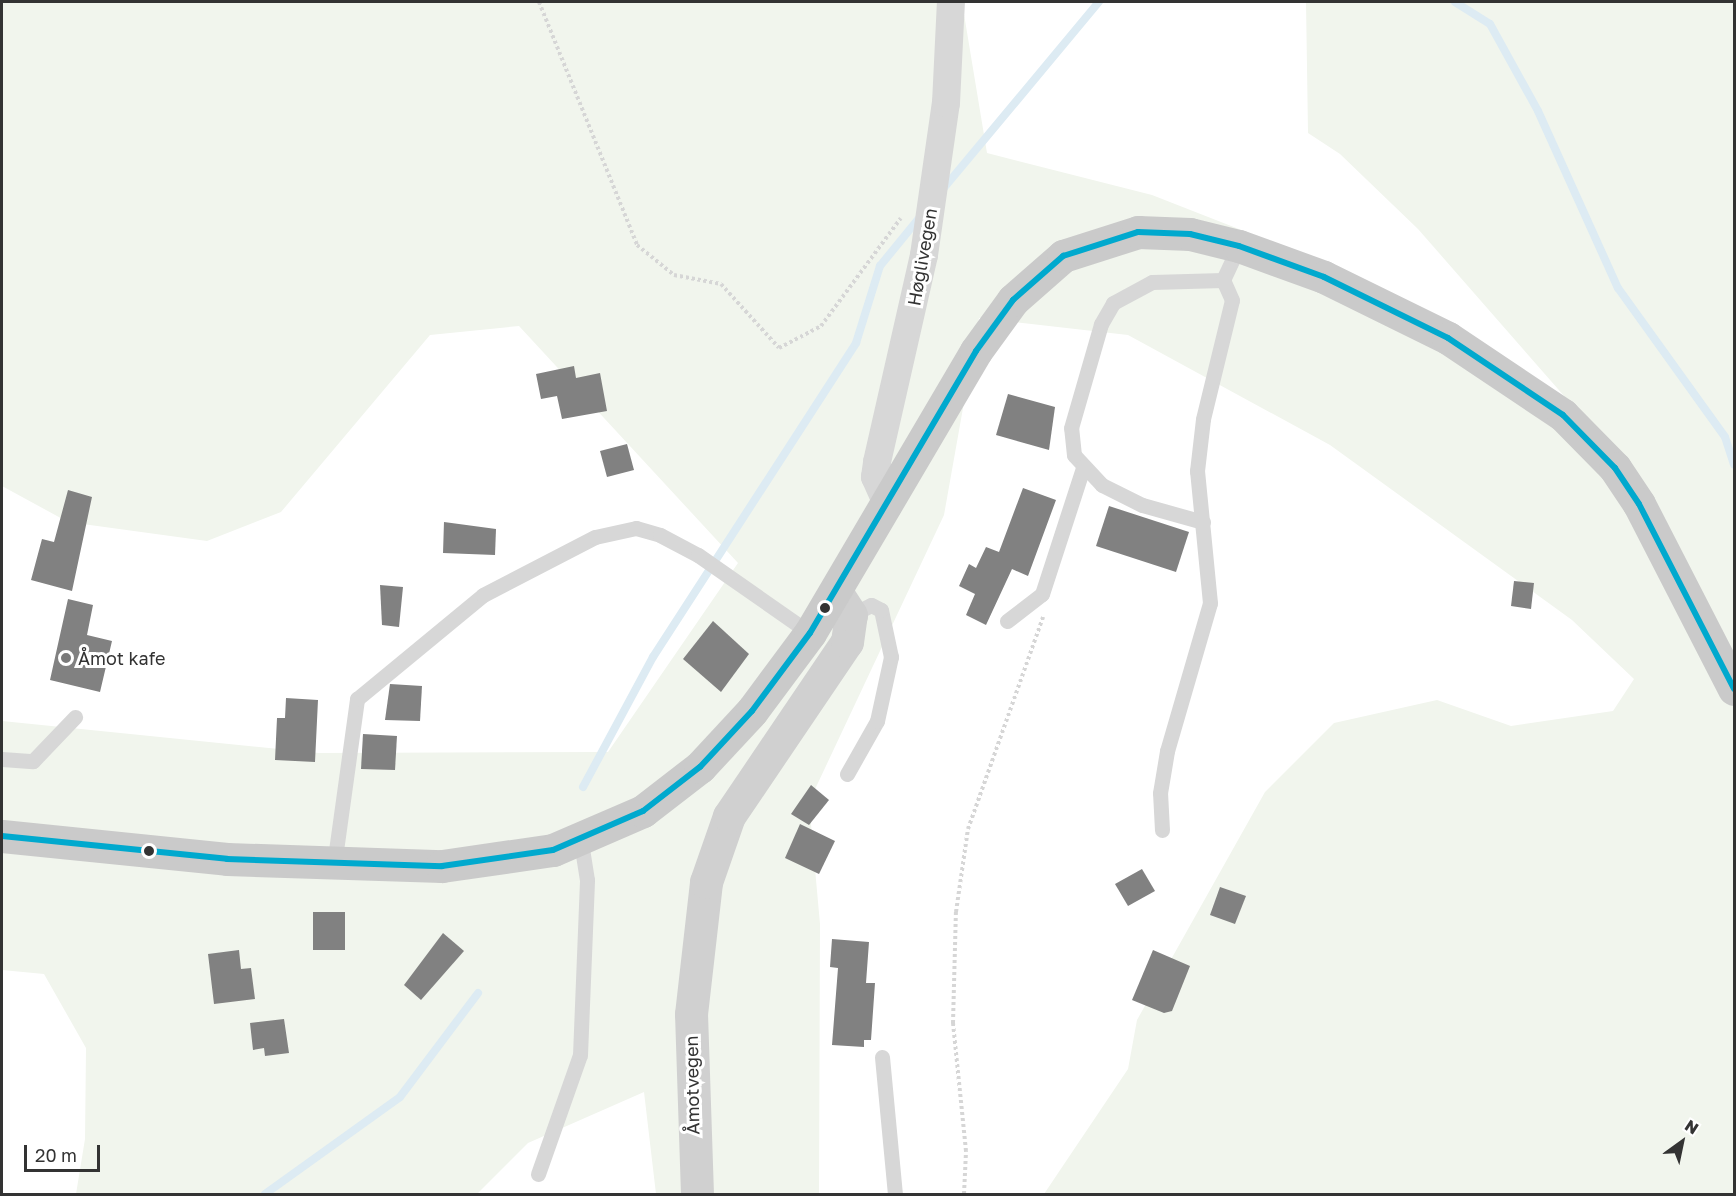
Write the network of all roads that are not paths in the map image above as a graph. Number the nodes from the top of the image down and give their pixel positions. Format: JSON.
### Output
{"nodes":[{"id":1,"x":951,"y":2,"type":"edge"},
{"id":2,"x":1239,"y":246,"type":"junction"},
{"id":3,"x":1224,"y":280,"type":"junction"},
{"id":4,"x":1083,"y":468,"type":"junction"},
{"id":5,"x":888,"y":506,"type":"junction"},
{"id":6,"x":1203,"y":522,"type":"junction"},
{"id":7,"x":844,"y":604,"type":"junction"},
{"id":8,"x":1007,"y":621,"type":"dead end"},
{"id":9,"x":810,"y":633,"type":"junction"},
{"id":10,"x":1734,"y":689,"type":"edge"},
{"id":11,"x":75,"y":717,"type":"dead end"},
{"id":12,"x":2,"y":759,"type":"edge"},
{"id":13,"x":847,"y":774,"type":"dead end"},
{"id":14,"x":1162,"y":830,"type":"dead end"},
{"id":15,"x":2,"y":836,"type":"edge"},
{"id":16,"x":581,"y":842,"type":"junction"},
{"id":17,"x":334,"y":865,"type":"junction"},
{"id":18,"x":882,"y":1058,"type":"dead end"},
{"id":19,"x":538,"y":1174,"type":"dead end"},
{"id":20,"x":697,"y":1194,"type":"edge"},
{"id":21,"x":895,"y":1194,"type":"edge"}],
"edges":[{"from":1,"to":5,"type":"street","name":"Høglivegen"},
{"from":2,"to":3,"type":"lane"},
{"from":2,"to":5,"type":"main road"},
{"from":2,"to":10,"type":"main road"},
{"from":3,"to":4,"type":"lane"},
{"from":3,"to":6,"type":"lane"},
{"from":4,"to":6,"type":"lane"},
{"from":4,"to":8,"type":"lane"},
{"from":5,"to":7,"type":"main road"},
{"from":6,"to":14,"type":"lane"},
{"from":7,"to":9,"type":"main road"},
{"from":7,"to":13,"type":"lane"},
{"from":7,"to":20,"type":"main road","name":"Åmotvegen"},
{"from":9,"to":16,"type":"main road"},
{"from":9,"to":17,"type":"lane"},
{"from":11,"to":12,"type":"lane"},
{"from":15,"to":17,"type":"main road"},
{"from":16,"to":17,"type":"main road"},
{"from":16,"to":19,"type":"lane"},
{"from":18,"to":21,"type":"lane"}]}
